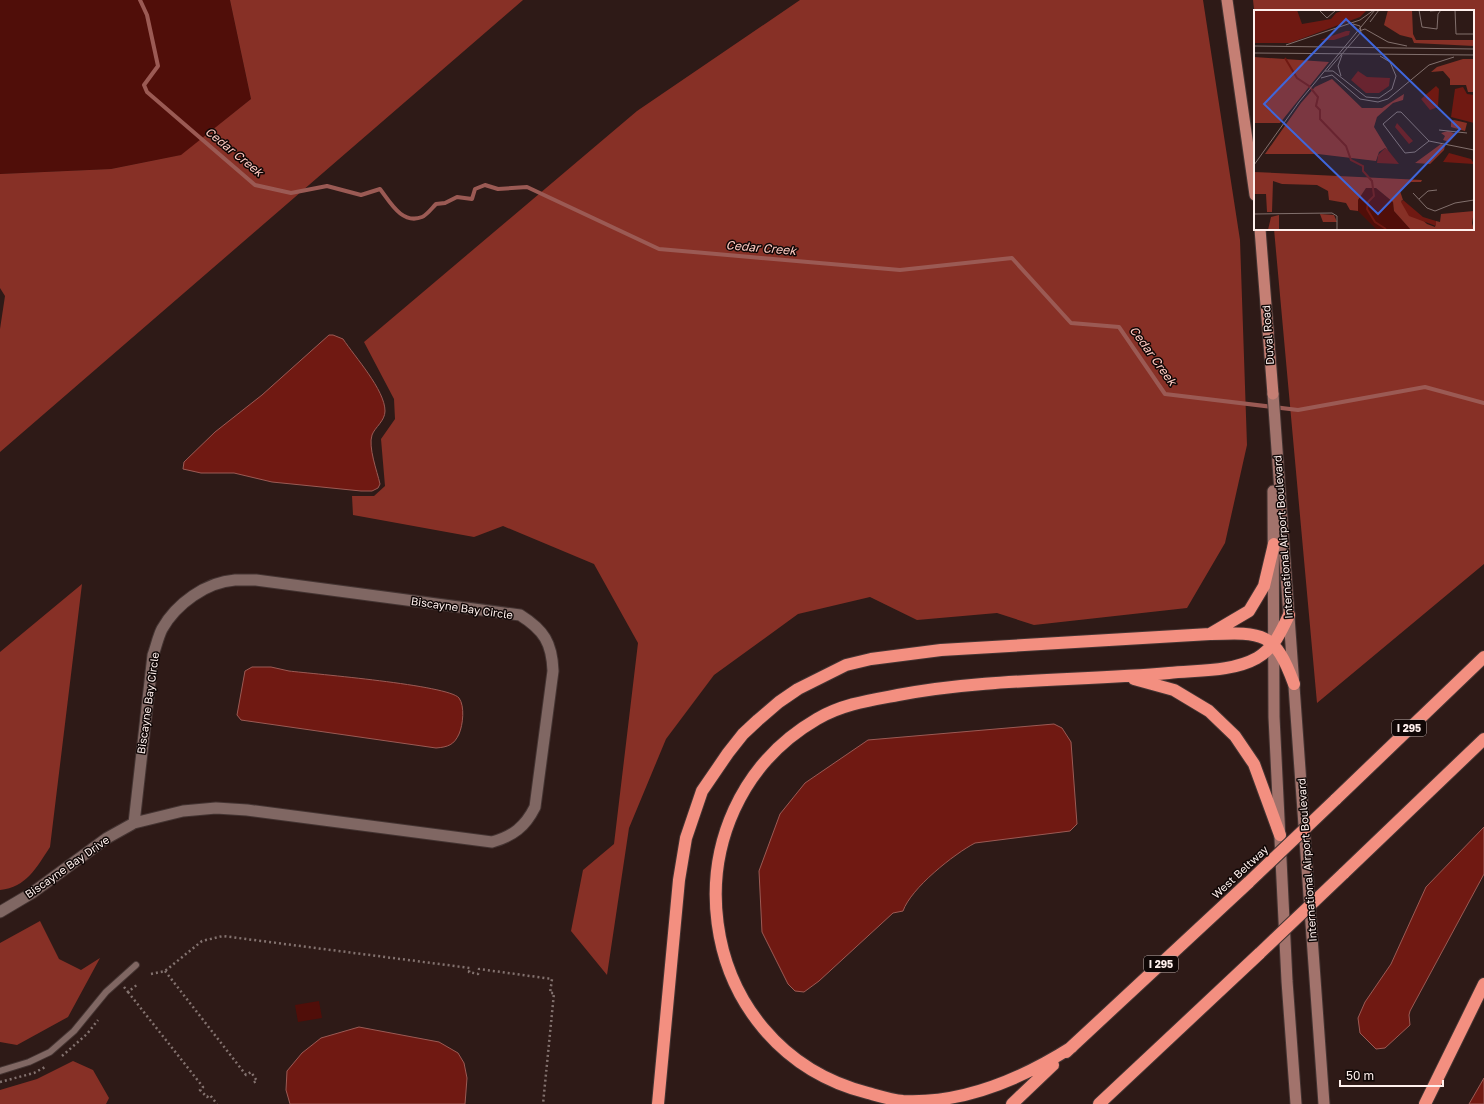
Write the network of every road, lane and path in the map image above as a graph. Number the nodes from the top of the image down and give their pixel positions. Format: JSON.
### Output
{"nodes":[{"id":1,"x":1227,"y":0,"type":"edge"},
{"id":2,"x":1254,"y":189,"type":"edge"},
{"id":3,"x":1260,"y":230,"type":"edge"},
{"id":4,"x":1277,"y":440,"type":"junction"},
{"id":5,"x":1274,"y":544,"type":"junction"},
{"id":6,"x":1289,"y":615,"type":"junction"},
{"id":7,"x":1210,"y":634,"type":"junction"},
{"id":8,"x":1274,"y":645,"type":"junction"},
{"id":9,"x":1484,"y":657,"type":"edge"},
{"id":10,"x":1128,"y":677,"type":"junction"},
{"id":11,"x":1294,"y":684,"type":"junction"},
{"id":12,"x":1484,"y":739,"type":"edge"},
{"id":13,"x":134,"y":823,"type":"junction"},
{"id":14,"x":1280,"y":835,"type":"junction"},
{"id":15,"x":0,"y":912,"type":"edge"},
{"id":16,"x":136,"y":965,"type":"dead end"},
{"id":17,"x":164,"y":971,"type":"junction"},
{"id":18,"x":151,"y":974,"type":"dead end"},
{"id":19,"x":1484,"y":984,"type":"edge"},
{"id":20,"x":128,"y":992,"type":"dead end"},
{"id":21,"x":1458,"y":1035,"type":"junction"},
{"id":22,"x":1072,"y":1047,"type":"junction"},
{"id":23,"x":0,"y":1071,"type":"edge"},
{"id":24,"x":252,"y":1083,"type":"dead end"},
{"id":25,"x":217,"y":1104,"type":"edge"},
{"id":26,"x":543,"y":1104,"type":"edge"},
{"id":27,"x":658,"y":1104,"type":"edge"},
{"id":28,"x":1012,"y":1104,"type":"edge"},
{"id":29,"x":1099,"y":1104,"type":"edge"},
{"id":30,"x":1296,"y":1104,"type":"edge"},
{"id":31,"x":1324,"y":1104,"type":"edge"},
{"id":32,"x":1416,"y":1104,"type":"edge"},
{"id":33,"x":1426,"y":1104,"type":"edge"}],
"edges":[{"from":1,"to":2,"type":"main road"},
{"from":3,"to":4,"type":"main road","name":"Duval Road"},
{"from":4,"to":5,"type":"main road","name":"International Airport Boulevard"},
{"from":4,"to":6,"type":"main road","name":"International Airport Boulevard"},
{"from":5,"to":7,"type":"highway"},
{"from":5,"to":8,"type":"main road","name":"International Airport Boulevard"},
{"from":6,"to":8,"type":"highway"},
{"from":6,"to":11,"type":"main road","name":"International Airport Boulevard"},
{"from":7,"to":8,"type":"highway"},
{"from":7,"to":27,"type":"highway"},
{"from":8,"to":10,"type":"highway"},
{"from":8,"to":11,"type":"highway"},
{"from":8,"to":14,"type":"main road","name":"International Airport Boulevard"},
{"from":9,"to":22,"type":"highway","name":"West Beltway","number":"I 295","bridge":true},
{"from":10,"to":14,"type":"highway"},
{"from":10,"to":22,"type":"highway"},
{"from":11,"to":31,"type":"main road","name":"International Airport Boulevard"},
{"from":12,"to":29,"type":"highway","bridge":true},
{"from":13,"to":13,"type":"street","name":"Biscayne Bay Circle"},
{"from":13,"to":15,"type":"street","name":"Biscayne Bay Drive"},
{"from":14,"to":30,"type":"main road","name":"International Airport Boulevard"},
{"from":16,"to":23,"type":"lane"},
{"from":17,"to":18,"type":"path"},
{"from":17,"to":24,"type":"path"},
{"from":17,"to":26,"type":"path"},
{"from":19,"to":21,"type":"highway"},
{"from":20,"to":25,"type":"path"},
{"from":21,"to":32,"type":"highway"},
{"from":21,"to":33,"type":"highway"},
{"from":22,"to":28,"type":"highway","name":"West Beltway","number":"I 295"}]}
